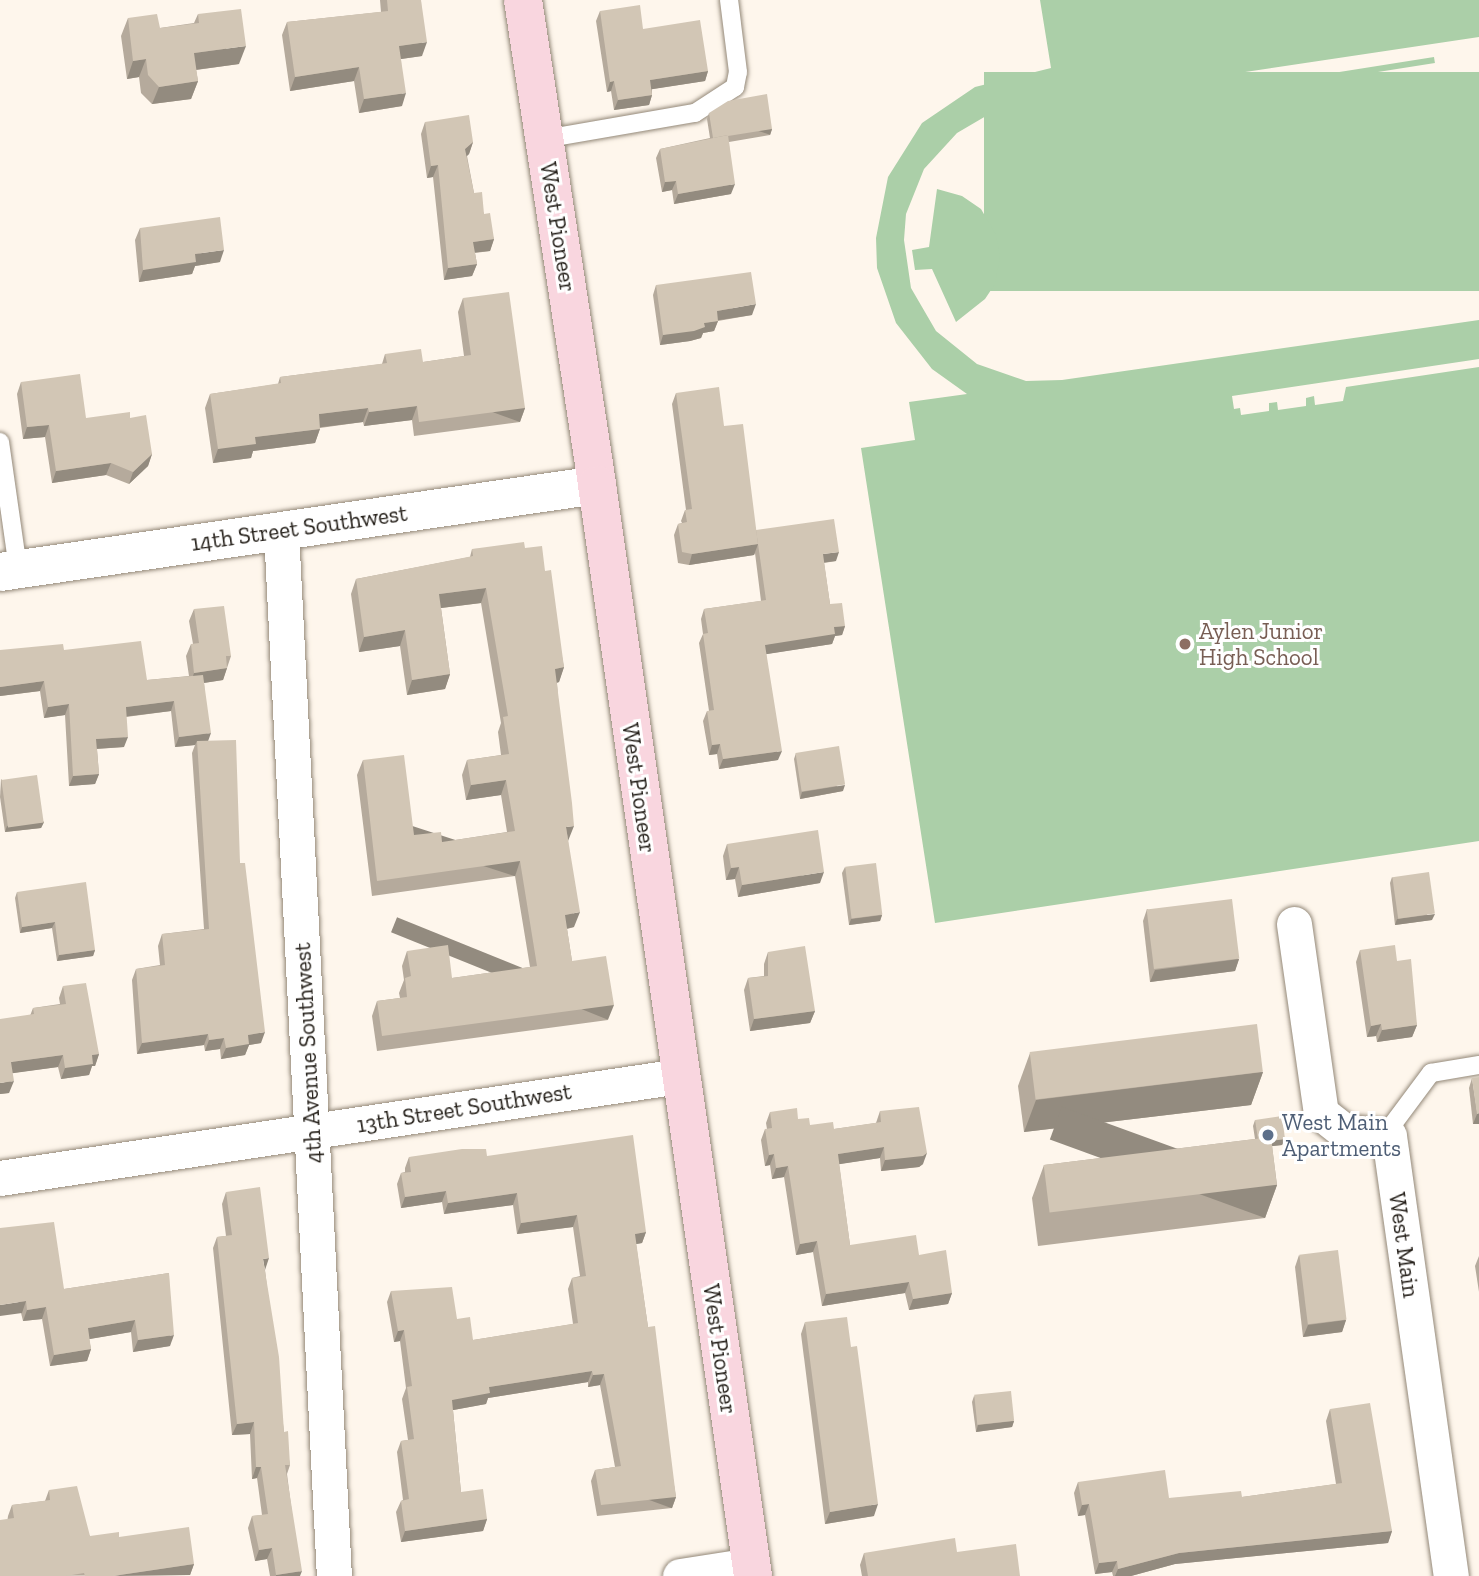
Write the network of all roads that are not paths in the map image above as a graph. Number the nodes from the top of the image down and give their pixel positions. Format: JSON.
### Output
{"nodes":[{"id":1,"x":523,"y":0,"type":"edge"},
{"id":2,"x":729,"y":0,"type":"edge"},
{"id":3,"x":544,"y":139,"type":"junction"},
{"id":4,"x":0,"y":442,"type":"edge"},
{"id":5,"x":597,"y":485,"type":"junction"},
{"id":6,"x":281,"y":531,"type":"junction"},
{"id":7,"x":9,"y":571,"type":"edge"},
{"id":8,"x":1294,"y":923,"type":"dead end"},
{"id":9,"x":1479,"y":1065,"type":"edge"},
{"id":10,"x":679,"y":1076,"type":"junction"},
{"id":11,"x":312,"y":1131,"type":"junction"},
{"id":12,"x":1384,"y":1136,"type":"junction"},
{"id":13,"x":0,"y":1178,"type":"edge"},
{"id":14,"x":752,"y":1571,"type":"edge"},
{"id":15,"x":334,"y":1576,"type":"edge"},
{"id":16,"x":680,"y":1576,"type":"edge"},
{"id":17,"x":1451,"y":1576,"type":"edge"}],
"edges":[{"from":1,"to":3,"type":"main road","name":"West Pioneer"},
{"from":2,"to":3,"type":"lane"},
{"from":3,"to":5,"type":"main road","name":"West Pioneer"},
{"from":4,"to":7,"type":"lane"},
{"from":5,"to":6,"type":"street","name":"14th Street Southwest"},
{"from":5,"to":10,"type":"main road","name":"West Pioneer"},
{"from":6,"to":7,"type":"street","name":"14th Street Southwest"},
{"from":6,"to":11,"type":"street","name":"4th Avenue Southwest"},
{"from":8,"to":12,"type":"street"},
{"from":9,"to":12,"type":"lane"},
{"from":10,"to":11,"type":"street","name":"13th Street Southwest"},
{"from":10,"to":14,"type":"main road","name":"West Pioneer"},
{"from":11,"to":13,"type":"street","name":"13th Street Southwest"},
{"from":11,"to":15,"type":"street","name":"4th Avenue Southwest"},
{"from":12,"to":17,"type":"street","name":"West Main"},
{"from":14,"to":16,"type":"street"}]}
